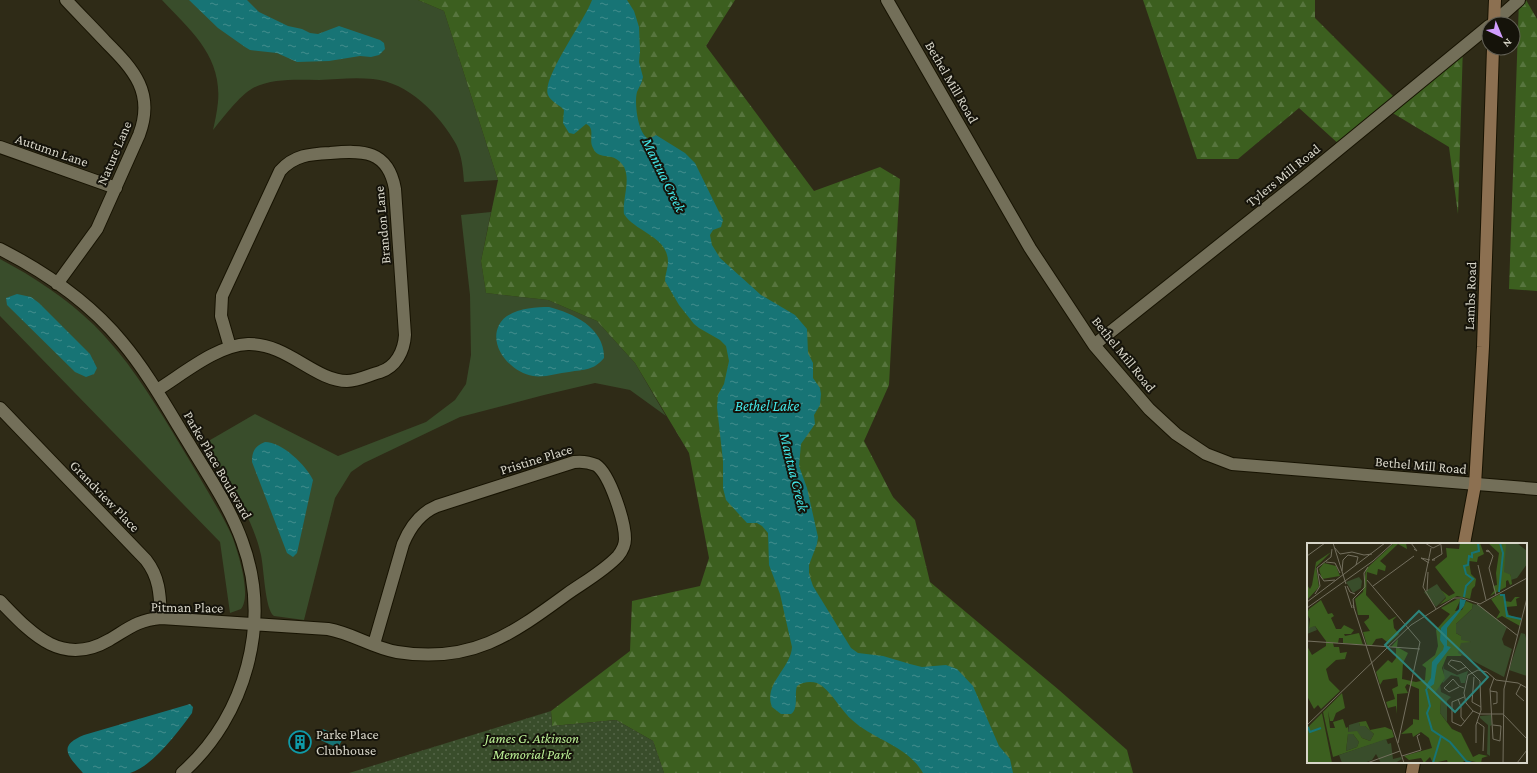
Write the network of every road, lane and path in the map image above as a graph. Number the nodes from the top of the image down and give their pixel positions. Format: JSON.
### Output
{"nodes":[{"id":1,"x":66,"y":0,"type":"edge"},
{"id":2,"x":887,"y":0,"type":"edge"},
{"id":3,"x":1494,"y":0,"type":"edge"},
{"id":4,"x":1519,"y":0,"type":"edge"},
{"id":5,"x":1493,"y":16,"type":"edge"},
{"id":6,"x":1501,"y":16,"type":"edge"},
{"id":7,"x":1481,"y":33,"type":"edge"},
{"id":8,"x":1493,"y":56,"type":"edge"},
{"id":9,"x":0,"y":147,"type":"edge"},
{"id":10,"x":116,"y":188,"type":"junction"},
{"id":11,"x":0,"y":249,"type":"edge"},
{"id":12,"x":58,"y":284,"type":"junction"},
{"id":13,"x":1094,"y":345,"type":"junction"},
{"id":14,"x":230,"y":347,"type":"junction"},
{"id":15,"x":157,"y":390,"type":"junction"},
{"id":16,"x":0,"y":408,"type":"edge"},
{"id":17,"x":1475,"y":485,"type":"junction"},
{"id":18,"x":1537,"y":489,"type":"edge"},
{"id":19,"x":1464,"y":543,"type":"edge"},
{"id":20,"x":0,"y":601,"type":"edge"},
{"id":21,"x":161,"y":618,"type":"junction"},
{"id":22,"x":254,"y":624,"type":"junction"},
{"id":23,"x":374,"y":644,"type":"junction"},
{"id":24,"x":1414,"y":763,"type":"edge"},
{"id":25,"x":182,"y":773,"type":"edge"},
{"id":26,"x":1412,"y":773,"type":"edge"}],
"edges":[{"from":1,"to":10,"type":"street","name":"Nature Lane"},
{"from":2,"to":13,"type":"street","name":"Bethel Mill Road"},
{"from":3,"to":5,"type":"main road"},
{"from":4,"to":6,"type":"street","name":"Tylers Mill Road"},
{"from":7,"to":13,"type":"street","name":"Tylers Mill Road"},
{"from":8,"to":17,"type":"main road","name":"Lambs Road"},
{"from":9,"to":10,"type":"street","name":"Autumn Lane"},
{"from":10,"to":12,"type":"street","name":"Nature Lane"},
{"from":11,"to":12,"type":"street","name":"Parke Place Boulevard"},
{"from":12,"to":15,"type":"street","name":"Parke Place Boulevard"},
{"from":13,"to":17,"type":"street","name":"Bethel Mill Road"},
{"from":14,"to":14,"type":"street","name":"Brandon Lane"},
{"from":14,"to":15,"type":"street","name":"Brandon Lane"},
{"from":15,"to":22,"type":"street","name":"Parke Place Boulevard"},
{"from":16,"to":21,"type":"street","name":"Grandview Place"},
{"from":17,"to":18,"type":"street","name":"Bethel Mill Road"},
{"from":17,"to":19,"type":"main road","name":"Lambs Road"},
{"from":20,"to":21,"type":"street","name":"Pitman Place"},
{"from":21,"to":22,"type":"street","name":"Pitman Place"},
{"from":22,"to":23,"type":"street","name":"Pristine Place"},
{"from":22,"to":25,"type":"street","name":"Parke Place Boulevard"},
{"from":23,"to":23,"type":"street","name":"Pristine Place"},
{"from":24,"to":26,"type":"main road"}]}
